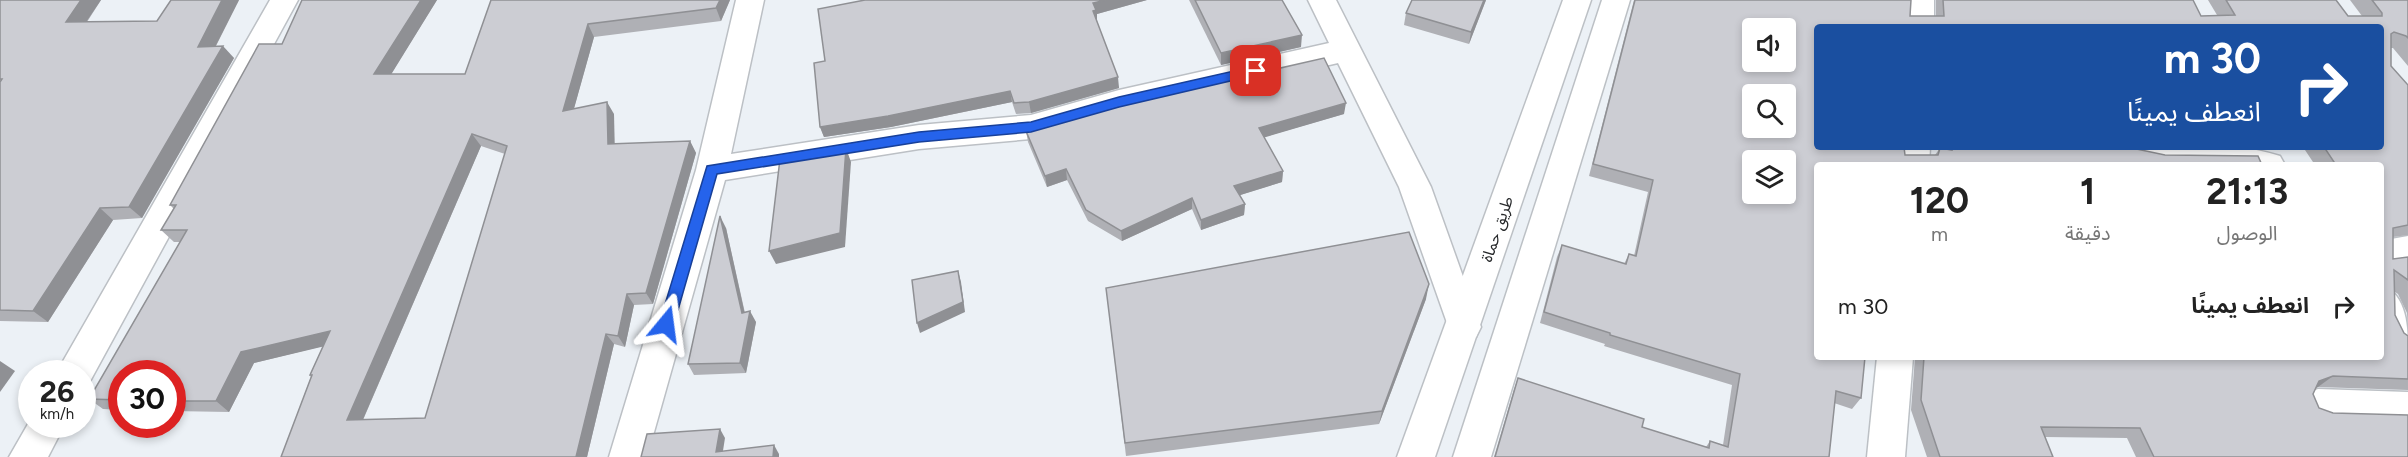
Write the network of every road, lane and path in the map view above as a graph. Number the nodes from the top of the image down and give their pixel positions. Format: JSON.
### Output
{"nodes":[{"id":1,"x":284,"y":0,"type":"edge"},
{"id":2,"x":750,"y":0,"type":"edge"},
{"id":3,"x":1322,"y":0,"type":"edge"},
{"id":4,"x":1577,"y":0,"type":"edge"},
{"id":5,"x":1616,"y":0,"type":"edge"},
{"id":6,"x":1920,"y":0,"type":"edge"},
{"id":7,"x":1919,"y":24,"type":"edge"},
{"id":8,"x":1347,"y":50,"type":"junction"},
{"id":9,"x":2147,"y":150,"type":"edge"},
{"id":10,"x":2245,"y":162,"type":"edge"},
{"id":11,"x":712,"y":170,"type":"junction"},
{"id":12,"x":2408,"y":250,"type":"edge"},
{"id":13,"x":2384,"y":254,"type":"edge"},
{"id":14,"x":2384,"y":304,"type":"edge"},
{"id":15,"x":1464,"y":327,"type":"junction"},
{"id":16,"x":2408,"y":339,"type":"edge"},
{"id":17,"x":83,"y":360,"type":"edge"},
{"id":18,"x":1895,"y":360,"type":"edge"},
{"id":19,"x":2318,"y":405,"type":"edge"},
{"id":20,"x":2408,"y":408,"type":"edge"},
{"id":21,"x":39,"y":438,"type":"edge"},
{"id":22,"x":28,"y":457,"type":"edge"},
{"id":23,"x":628,"y":457,"type":"edge"},
{"id":24,"x":1416,"y":457,"type":"edge"},
{"id":25,"x":1472,"y":457,"type":"edge"},
{"id":26,"x":1886,"y":457,"type":"edge"}],
"edges":[{"from":1,"to":17,"type":"street"},
{"from":2,"to":11,"type":"street"},
{"from":3,"to":8,"type":"street"},
{"from":4,"to":15,"type":"street","name":"طريق حماة"},
{"from":5,"to":25,"type":"street"},
{"from":6,"to":7,"type":"street"},
{"from":8,"to":11,"type":"street"},
{"from":8,"to":15,"type":"street"},
{"from":9,"to":10,"type":"street"},
{"from":11,"to":23,"type":"street"},
{"from":12,"to":13,"type":"street"},
{"from":14,"to":16,"type":"street"},
{"from":15,"to":24,"type":"street","name":"طريق حماة"},
{"from":18,"to":26,"type":"street"},
{"from":19,"to":20,"type":"street"},
{"from":21,"to":22,"type":"street"}]}
